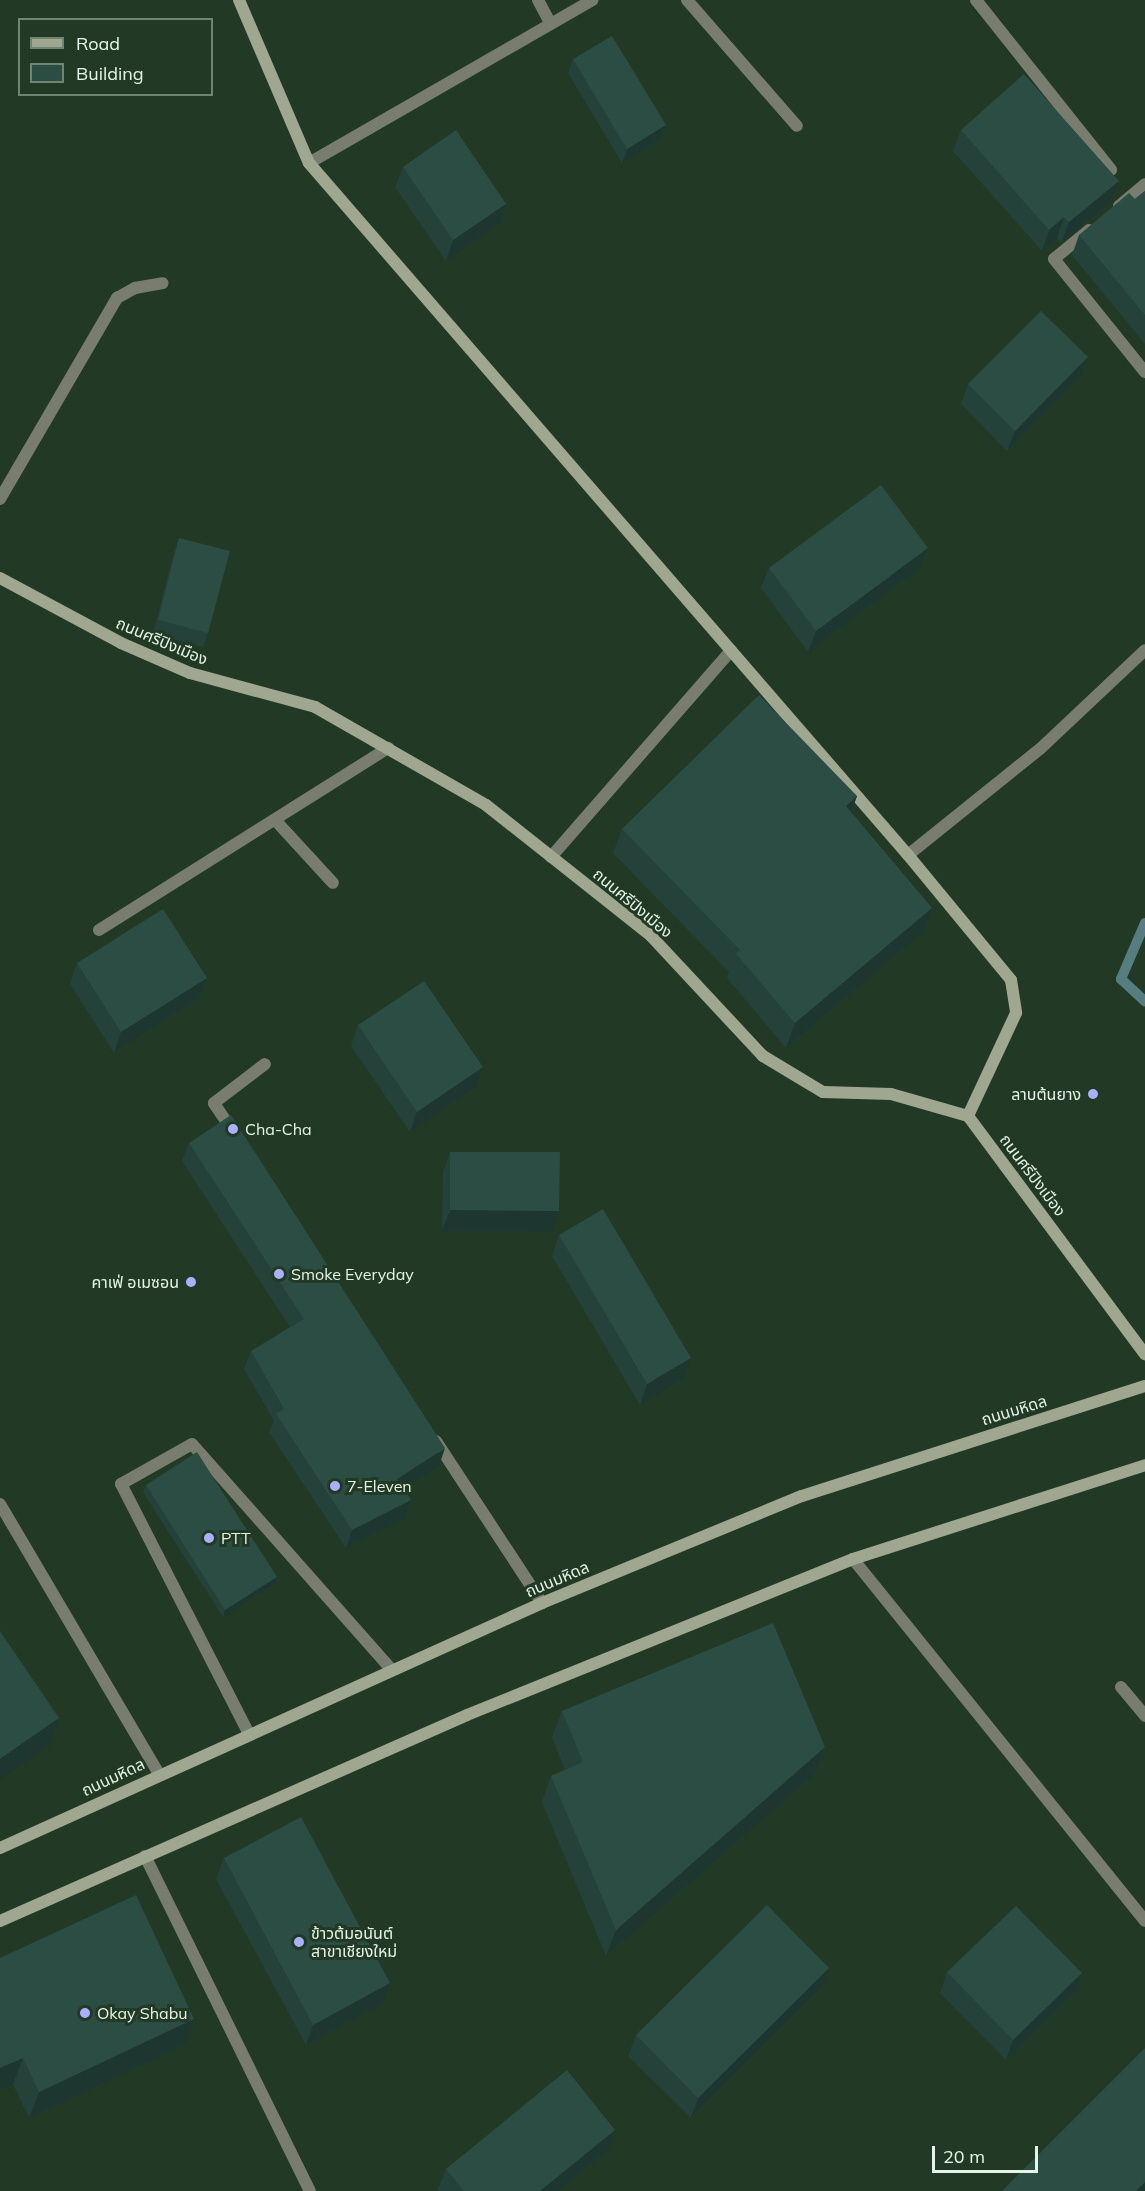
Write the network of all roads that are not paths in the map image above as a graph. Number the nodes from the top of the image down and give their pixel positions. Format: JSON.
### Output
{"nodes":[{"id":1,"x":239,"y":0,"type":"edge"},
{"id":2,"x":538,"y":0,"type":"edge"},
{"id":3,"x":593,"y":0,"type":"edge"},
{"id":4,"x":687,"y":0,"type":"edge"},
{"id":5,"x":976,"y":0,"type":"edge"},
{"id":6,"x":551,"y":24,"type":"junction"},
{"id":7,"x":797,"y":126,"type":"dead end"},
{"id":8,"x":309,"y":163,"type":"junction"},
{"id":9,"x":1111,"y":170,"type":"edge"},
{"id":10,"x":1145,"y":184,"type":"edge"},
{"id":11,"x":164,"y":284,"type":"dead end"},
{"id":12,"x":1145,"y":372,"type":"edge"},
{"id":13,"x":0,"y":499,"type":"edge"},
{"id":14,"x":0,"y":578,"type":"edge"},
{"id":15,"x":1145,"y":650,"type":"edge"},
{"id":16,"x":731,"y":651,"type":"junction"},
{"id":17,"x":388,"y":748,"type":"junction"},
{"id":18,"x":276,"y":821,"type":"junction"},
{"id":19,"x":908,"y":855,"type":"junction"},
{"id":20,"x":551,"y":857,"type":"junction"},
{"id":21,"x":333,"y":883,"type":"dead end"},
{"id":22,"x":99,"y":930,"type":"dead end"},
{"id":23,"x":265,"y":1064,"type":"dead end"},
{"id":24,"x":968,"y":1116,"type":"junction"},
{"id":25,"x":241,"y":1143,"type":"edge"},
{"id":26,"x":1145,"y":1354,"type":"edge"},
{"id":27,"x":1145,"y":1386,"type":"edge"},
{"id":28,"x":431,"y":1433,"type":"edge"},
{"id":29,"x":1145,"y":1465,"type":"edge"},
{"id":30,"x":0,"y":1504,"type":"edge"},
{"id":31,"x":853,"y":1559,"type":"junction"},
{"id":32,"x":542,"y":1603,"type":"junction"},
{"id":33,"x":392,"y":1670,"type":"junction"},
{"id":34,"x":1121,"y":1687,"type":"dead end"},
{"id":35,"x":1145,"y":1716,"type":"edge"},
{"id":36,"x":249,"y":1734,"type":"junction"},
{"id":37,"x":159,"y":1774,"type":"junction"},
{"id":38,"x":0,"y":1848,"type":"edge"},
{"id":39,"x":145,"y":1856,"type":"junction"},
{"id":40,"x":0,"y":1921,"type":"edge"},
{"id":41,"x":1145,"y":1921,"type":"edge"},
{"id":42,"x":310,"y":2191,"type":"edge"}],
"edges":[{"from":1,"to":8,"type":"street"},
{"from":2,"to":6,"type":"street"},
{"from":3,"to":6,"type":"street"},
{"from":4,"to":7,"type":"street"},
{"from":5,"to":9,"type":"street"},
{"from":6,"to":8,"type":"street"},
{"from":8,"to":16,"type":"street"},
{"from":10,"to":12,"type":"street"},
{"from":11,"to":13,"type":"street"},
{"from":14,"to":17,"type":"street","name":"ถนนศรีปิงเมือง"},
{"from":15,"to":19,"type":"street"},
{"from":16,"to":19,"type":"street"},
{"from":16,"to":20,"type":"street"},
{"from":17,"to":18,"type":"street"},
{"from":17,"to":20,"type":"street","name":"ถนนศรีปิงเมือง"},
{"from":18,"to":21,"type":"street"},
{"from":18,"to":22,"type":"street"},
{"from":19,"to":24,"type":"street"},
{"from":20,"to":24,"type":"street","name":"ถนนศรีปิงเมือง"},
{"from":23,"to":25,"type":"street"},
{"from":24,"to":26,"type":"street","name":"ถนนศรีปิงเมือง"},
{"from":27,"to":32,"type":"street","name":"ถนนมหิดล"},
{"from":28,"to":32,"type":"street"},
{"from":29,"to":31,"type":"street"},
{"from":30,"to":37,"type":"street"},
{"from":31,"to":39,"type":"street"},
{"from":31,"to":41,"type":"street"},
{"from":32,"to":33,"type":"street","name":"ถนนมหิดล"},
{"from":33,"to":36,"type":"street","name":"ถนนมหิดล"},
{"from":33,"to":36,"type":"street"},
{"from":34,"to":35,"type":"street"},
{"from":36,"to":37,"type":"street","name":"ถนนมหิดล"},
{"from":37,"to":38,"type":"street","name":"ถนนมหิดล"},
{"from":39,"to":40,"type":"street"},
{"from":39,"to":42,"type":"street"}]}
